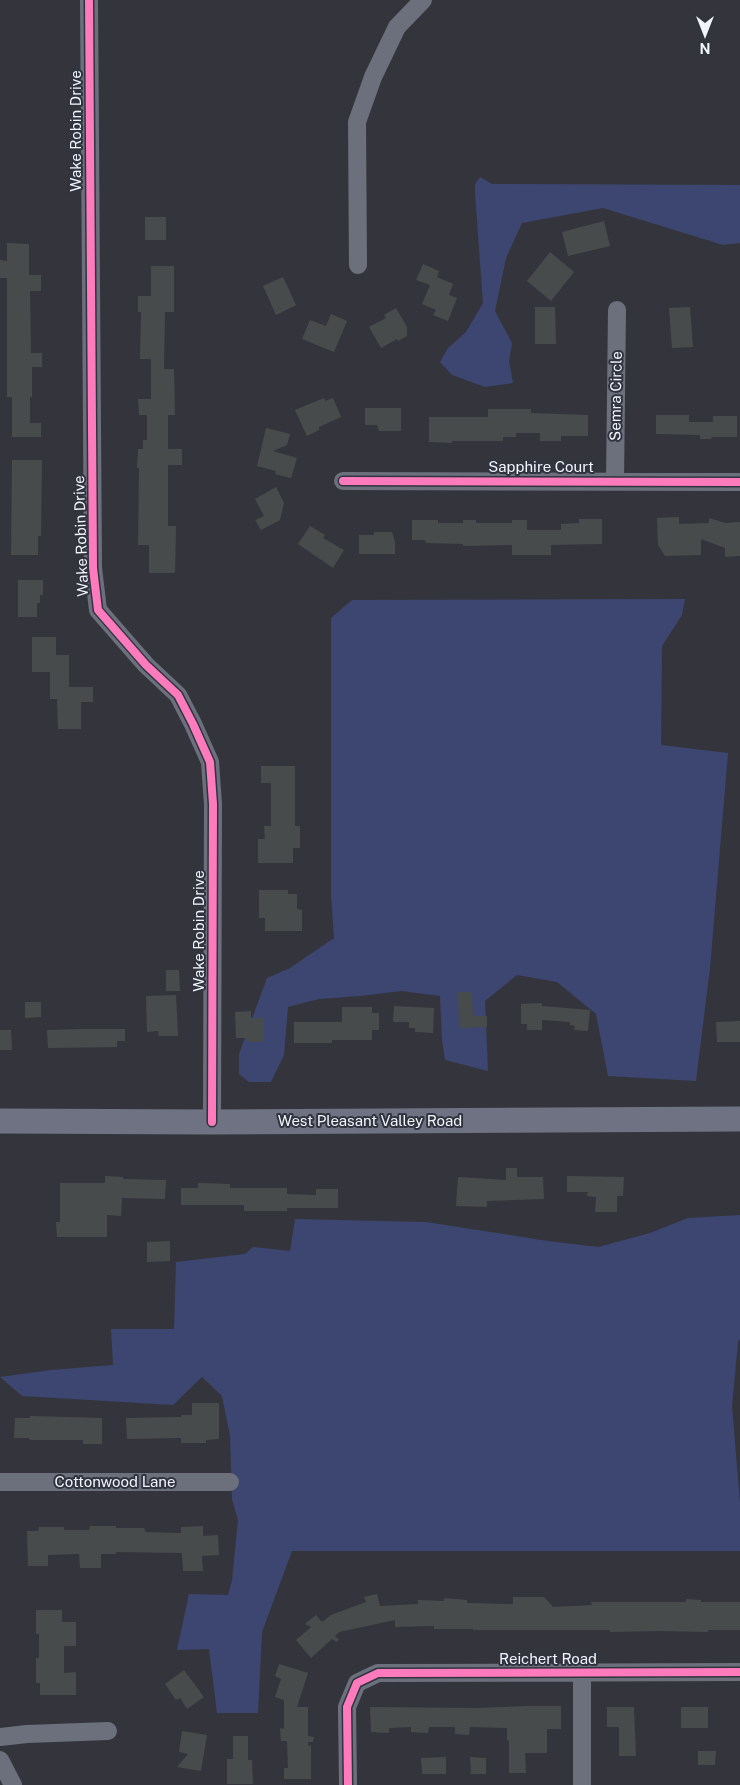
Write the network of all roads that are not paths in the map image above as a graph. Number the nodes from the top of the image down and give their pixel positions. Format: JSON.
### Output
{"nodes":[{"id":1,"x":89,"y":0,"type":"edge"},
{"id":2,"x":423,"y":0,"type":"edge"},
{"id":3,"x":358,"y":265,"type":"dead end"},
{"id":4,"x":617,"y":310,"type":"dead end"},
{"id":5,"x":343,"y":481,"type":"dead end"},
{"id":6,"x":615,"y":481,"type":"junction"},
{"id":7,"x":740,"y":482,"type":"edge"},
{"id":8,"x":740,"y":1119,"type":"edge"},
{"id":9,"x":0,"y":1121,"type":"edge"},
{"id":10,"x":212,"y":1122,"type":"junction"},
{"id":11,"x":0,"y":1482,"type":"edge"},
{"id":12,"x":230,"y":1482,"type":"dead end"},
{"id":13,"x":740,"y":1672,"type":"edge"},
{"id":14,"x":582,"y":1673,"type":"junction"},
{"id":15,"x":108,"y":1732,"type":"dead end"},
{"id":16,"x":0,"y":1737,"type":"edge"},
{"id":17,"x":0,"y":1760,"type":"edge"},
{"id":18,"x":13,"y":1785,"type":"edge"},
{"id":19,"x":348,"y":1785,"type":"edge"},
{"id":20,"x":582,"y":1785,"type":"edge"}],
"edges":[{"from":1,"to":10,"type":"street","name":"Wake Robin Drive"},
{"from":2,"to":3,"type":"street"},
{"from":4,"to":6,"type":"street","name":"Semra Circle"},
{"from":5,"to":6,"type":"street","name":"Sapphire Court"},
{"from":6,"to":7,"type":"street","name":"Sapphire Court"},
{"from":8,"to":10,"type":"main road","name":"West Pleasant Valley Road"},
{"from":9,"to":10,"type":"main road","name":"West Pleasant Valley Road"},
{"from":11,"to":12,"type":"street","name":"Cottonwood Lane"},
{"from":13,"to":14,"type":"street","name":"Reichert Road"},
{"from":14,"to":19,"type":"street","name":"Reichert Road"},
{"from":14,"to":20,"type":"street"},
{"from":15,"to":16,"type":"street"},
{"from":17,"to":18,"type":"street"}]}
